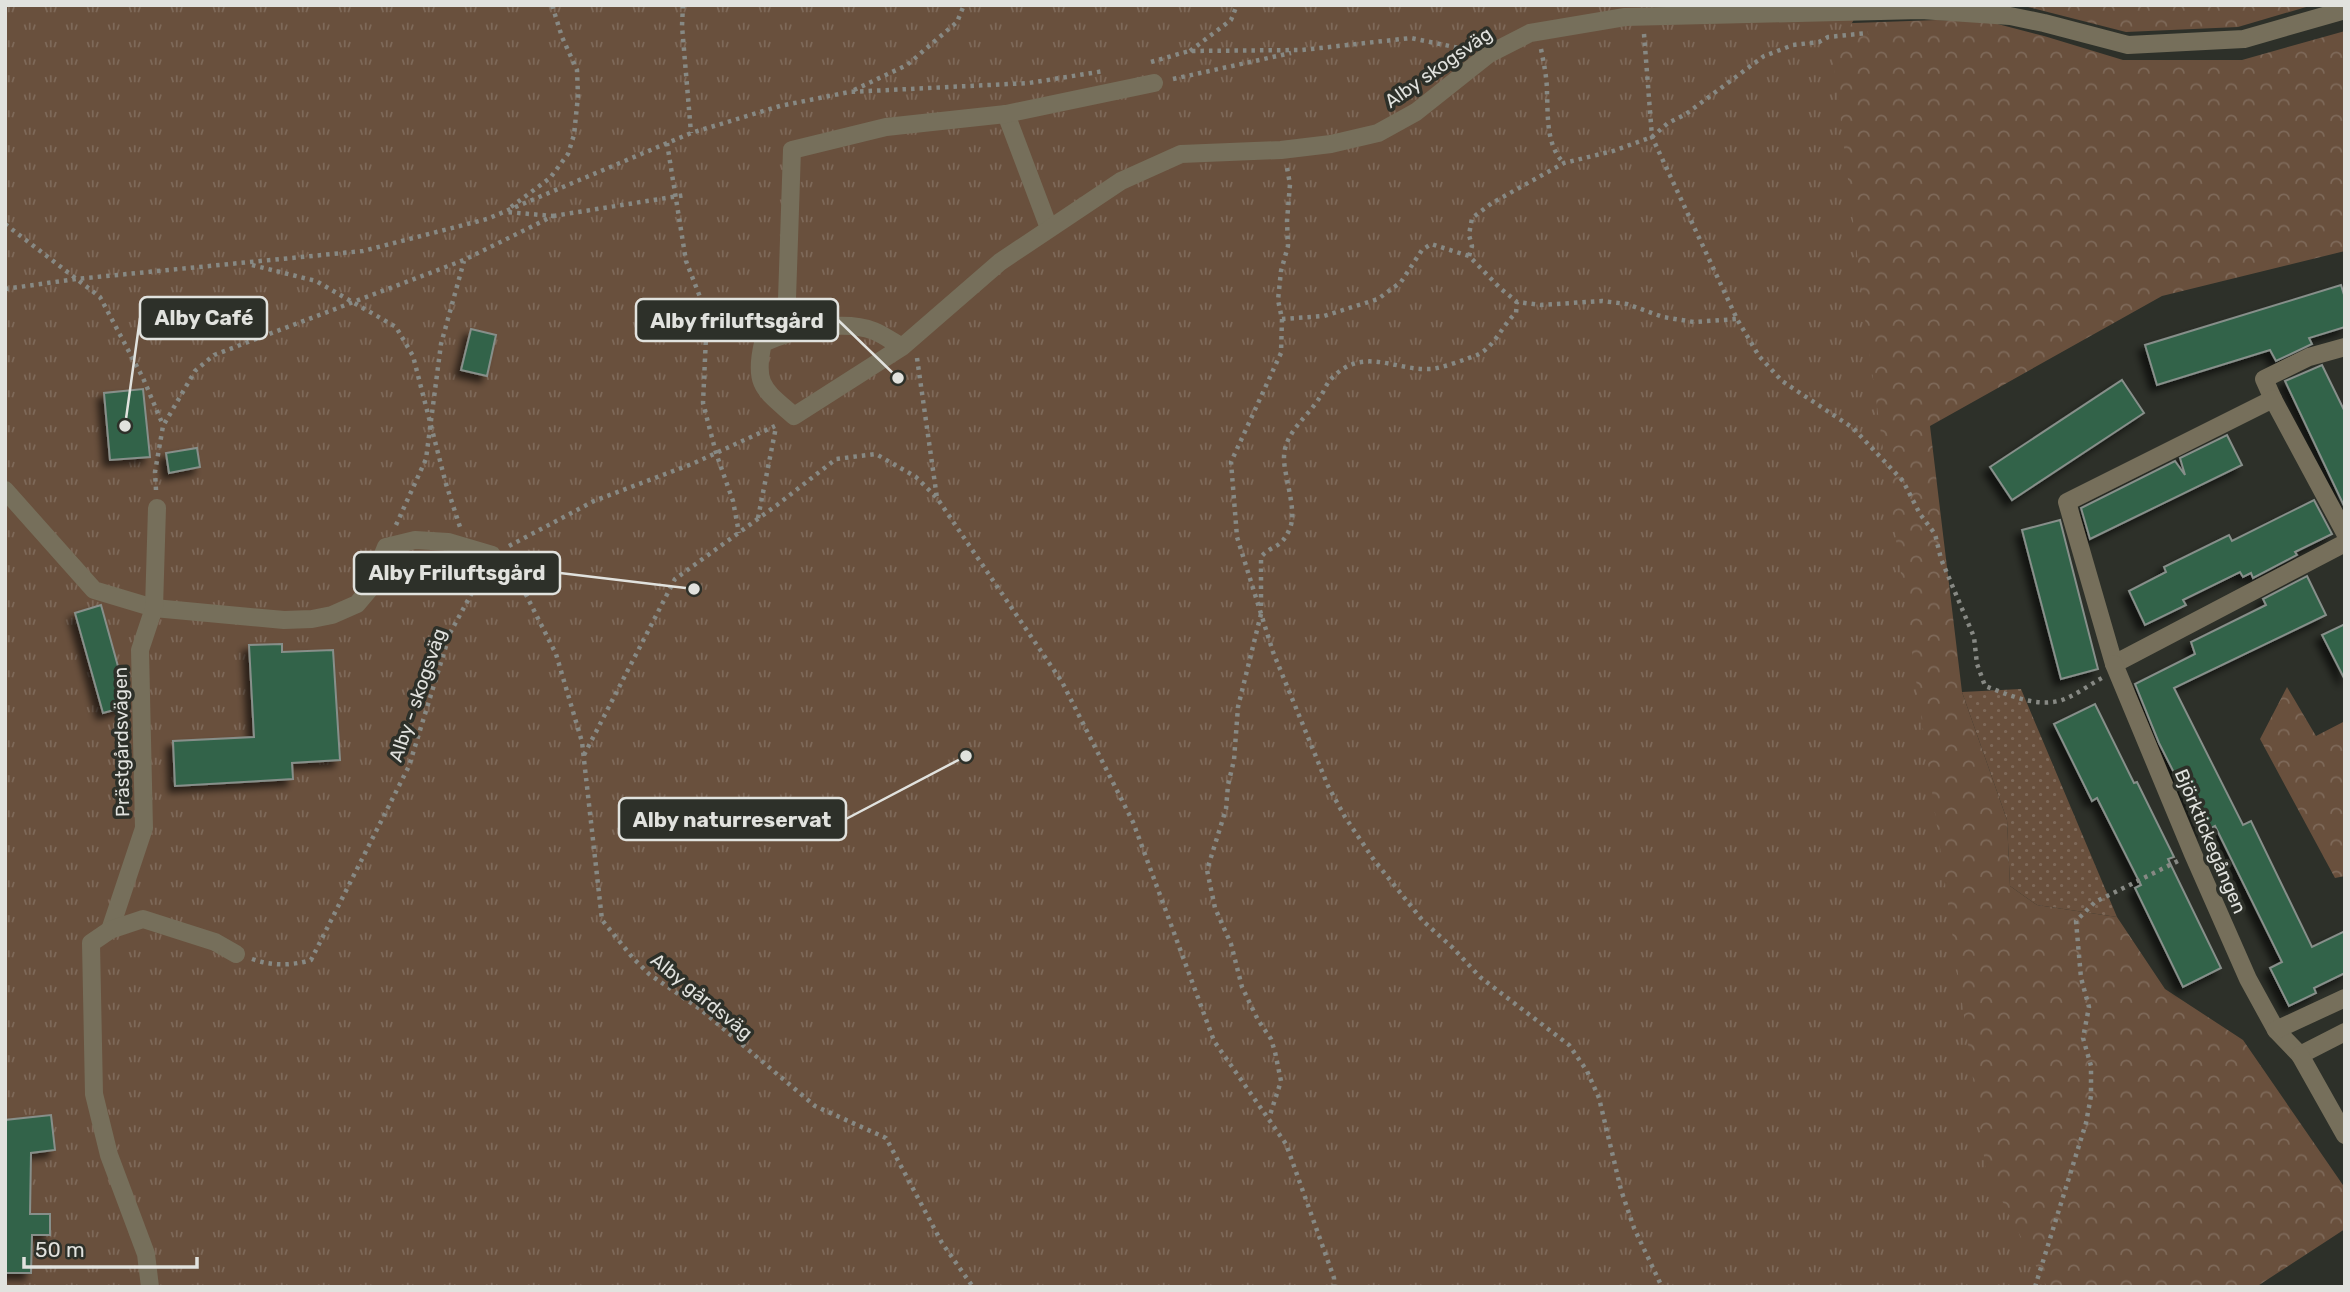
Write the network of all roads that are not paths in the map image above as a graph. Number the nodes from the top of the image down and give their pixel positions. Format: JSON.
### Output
{"nodes":[{"id":1,"x":2345,"y":10,"type":"edge"},
{"id":2,"x":1154,"y":83,"type":"road end"},
{"id":3,"x":1006,"y":114,"type":"junction"},
{"id":4,"x":1049,"y":228,"type":"junction"},
{"id":5,"x":784,"y":334,"type":"junction"},
{"id":6,"x":908,"y":342,"type":"junction"},
{"id":7,"x":2345,"y":347,"type":"edge"},
{"id":8,"x":2273,"y":399,"type":"junction"},
{"id":9,"x":5,"y":491,"type":"edge"},
{"id":10,"x":157,"y":508,"type":"road end"},
{"id":11,"x":2345,"y":533,"type":"edge"},
{"id":12,"x":2345,"y":542,"type":"edge"},
{"id":13,"x":492,"y":555,"type":"road end"},
{"id":14,"x":154,"y":608,"type":"junction"},
{"id":15,"x":2114,"y":664,"type":"junction"},
{"id":16,"x":110,"y":930,"type":"junction"},
{"id":17,"x":236,"y":954,"type":"road end"},
{"id":18,"x":2345,"y":998,"type":"edge"},
{"id":19,"x":2276,"y":1030,"type":"junction"},
{"id":20,"x":2345,"y":1032,"type":"edge"},
{"id":21,"x":2300,"y":1055,"type":"junction"},
{"id":22,"x":2345,"y":1135,"type":"edge"},
{"id":23,"x":150,"y":1287,"type":"edge"}],
"edges":[{"from":1,"to":4,"type":"street","name":"Alby skogsväg"},
{"from":2,"to":3,"type":"street"},
{"from":3,"to":4,"type":"street"},
{"from":3,"to":5,"type":"street"},
{"from":4,"to":6,"type":"street","name":"Alby skogsväg"},
{"from":5,"to":6,"type":"street"},
{"from":5,"to":6,"type":"street","name":"Alby skogsväg"},
{"from":7,"to":8,"type":"street"},
{"from":8,"to":11,"type":"street"},
{"from":8,"to":15,"type":"street","name":"Björktickegången"},
{"from":9,"to":14,"type":"street"},
{"from":10,"to":14,"type":"street","name":"Prästgårdsvägen"},
{"from":12,"to":15,"type":"street"},
{"from":13,"to":14,"type":"street"},
{"from":14,"to":16,"type":"street","name":"Prästgårdsvägen"},
{"from":15,"to":19,"type":"street","name":"Björktickegången"},
{"from":16,"to":17,"type":"street"},
{"from":16,"to":23,"type":"street","name":"Prästgårdsvägen"},
{"from":18,"to":19,"type":"street"},
{"from":19,"to":21,"type":"street","name":"Björktickegången"},
{"from":20,"to":21,"type":"street"},
{"from":21,"to":22,"type":"street","name":"Björktickegången"}]}
